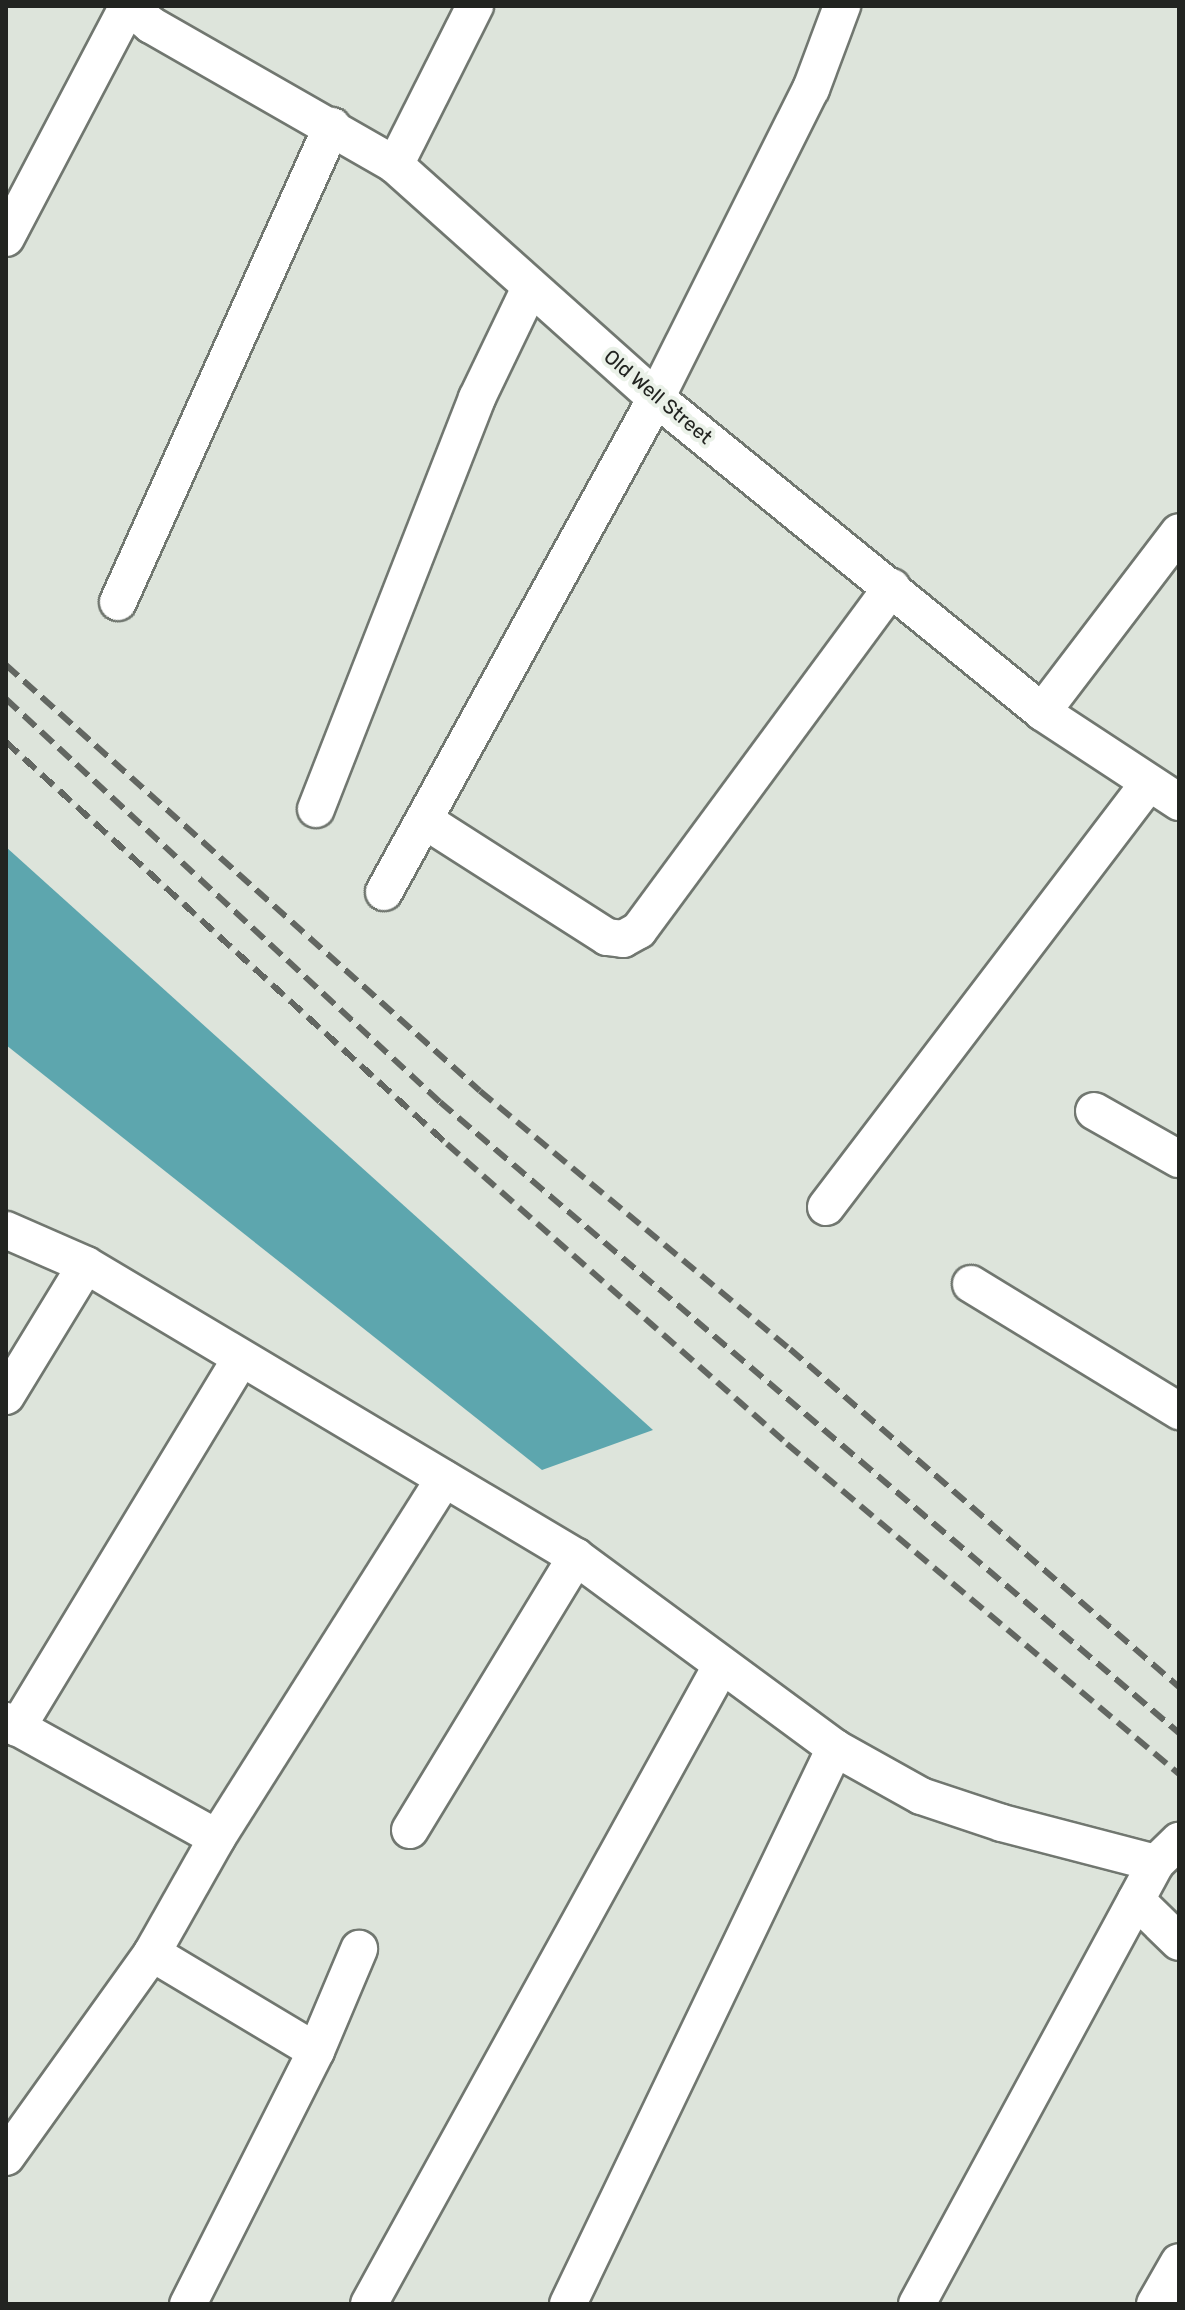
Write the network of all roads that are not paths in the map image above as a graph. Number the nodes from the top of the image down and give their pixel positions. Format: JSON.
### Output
{"nodes":[{"id":1,"x":475,"y":6,"type":"edge"},
{"id":2,"x":842,"y":6,"type":"edge"},
{"id":3,"x":142,"y":11,"type":"edge"},
{"id":4,"x":332,"y":126,"type":"junction"},
{"id":5,"x":395,"y":165,"type":"junction"},
{"id":6,"x":6,"y":238,"type":"edge"},
{"id":7,"x":530,"y":288,"type":"junction"},
{"id":8,"x":656,"y":398,"type":"junction"},
{"id":9,"x":1179,"y":532,"type":"edge"},
{"id":10,"x":892,"y":587,"type":"junction"},
{"id":11,"x":118,"y":602,"type":"dead end"},
{"id":12,"x":1042,"y":712,"type":"junction"},
{"id":13,"x":1148,"y":784,"type":"junction"},
{"id":14,"x":1179,"y":802,"type":"edge"},
{"id":15,"x":316,"y":809,"type":"dead end"},
{"id":16,"x":424,"y":820,"type":"junction"},
{"id":17,"x":384,"y":892,"type":"dead end"},
{"id":18,"x":1094,"y":1111,"type":"dead end"},
{"id":19,"x":1179,"y":1159,"type":"edge"},
{"id":20,"x":826,"y":1207,"type":"dead end"},
{"id":21,"x":6,"y":1230,"type":"edge"},
{"id":22,"x":86,"y":1265,"type":"junction"},
{"id":23,"x":971,"y":1284,"type":"dead end"},
{"id":24,"x":240,"y":1360,"type":"junction"},
{"id":25,"x":6,"y":1396,"type":"edge"},
{"id":26,"x":1179,"y":1411,"type":"edge"},
{"id":27,"x":444,"y":1479,"type":"junction"},
{"id":28,"x":576,"y":1557,"type":"junction"},
{"id":29,"x":720,"y":1668,"type":"junction"},
{"id":30,"x":11,"y":1725,"type":"edge"},
{"id":31,"x":835,"y":1748,"type":"junction"},
{"id":32,"x":410,"y":1830,"type":"dead end"},
{"id":33,"x":217,"y":1838,"type":"junction"},
{"id":34,"x":1168,"y":1852,"type":"edge"},
{"id":35,"x":1136,"y":1900,"type":"junction"},
{"id":36,"x":1179,"y":1942,"type":"edge"},
{"id":37,"x":359,"y":1949,"type":"dead end"},
{"id":38,"x":152,"y":1953,"type":"junction"},
{"id":39,"x":316,"y":2051,"type":"junction"},
{"id":40,"x":6,"y":2157,"type":"edge"},
{"id":41,"x":1179,"y":2262,"type":"edge"},
{"id":42,"x":188,"y":2304,"type":"edge"},
{"id":43,"x":369,"y":2304,"type":"edge"},
{"id":44,"x":568,"y":2304,"type":"edge"},
{"id":45,"x":917,"y":2304,"type":"edge"},
{"id":46,"x":1155,"y":2304,"type":"edge"}],
"edges":[{"from":1,"to":5,"type":"street"},
{"from":2,"to":8,"type":"street"},
{"from":3,"to":4,"type":"street","name":"Old Well Street"},
{"from":3,"to":6,"type":"street"},
{"from":4,"to":5,"type":"street","name":"Old Well Street"},
{"from":4,"to":11,"type":"street"},
{"from":5,"to":7,"type":"street","name":"Old Well Street"},
{"from":7,"to":8,"type":"street","name":"Old Well Street"},
{"from":7,"to":15,"type":"street"},
{"from":8,"to":10,"type":"street","name":"Old Well Street"},
{"from":8,"to":16,"type":"street"},
{"from":9,"to":12,"type":"street"},
{"from":10,"to":12,"type":"street","name":"Old Well Street"},
{"from":10,"to":16,"type":"street"},
{"from":12,"to":13,"type":"street","name":"Old Well Street"},
{"from":13,"to":14,"type":"street","name":"Old Well Street"},
{"from":13,"to":20,"type":"street"},
{"from":16,"to":17,"type":"street"},
{"from":18,"to":19,"type":"street"},
{"from":21,"to":22,"type":"street"},
{"from":22,"to":24,"type":"street"},
{"from":22,"to":25,"type":"street"},
{"from":23,"to":26,"type":"street"},
{"from":24,"to":27,"type":"street"},
{"from":24,"to":30,"type":"street"},
{"from":27,"to":28,"type":"street"},
{"from":27,"to":33,"type":"street"},
{"from":28,"to":29,"type":"street"},
{"from":28,"to":32,"type":"street"},
{"from":29,"to":31,"type":"street"},
{"from":29,"to":43,"type":"street"},
{"from":30,"to":33,"type":"street"},
{"from":31,"to":34,"type":"street"},
{"from":31,"to":44,"type":"street"},
{"from":33,"to":38,"type":"street"},
{"from":34,"to":35,"type":"street"},
{"from":35,"to":36,"type":"street"},
{"from":35,"to":45,"type":"street"},
{"from":37,"to":39,"type":"street"},
{"from":38,"to":39,"type":"street"},
{"from":38,"to":40,"type":"street"},
{"from":39,"to":42,"type":"street"},
{"from":41,"to":46,"type":"street"}]}
